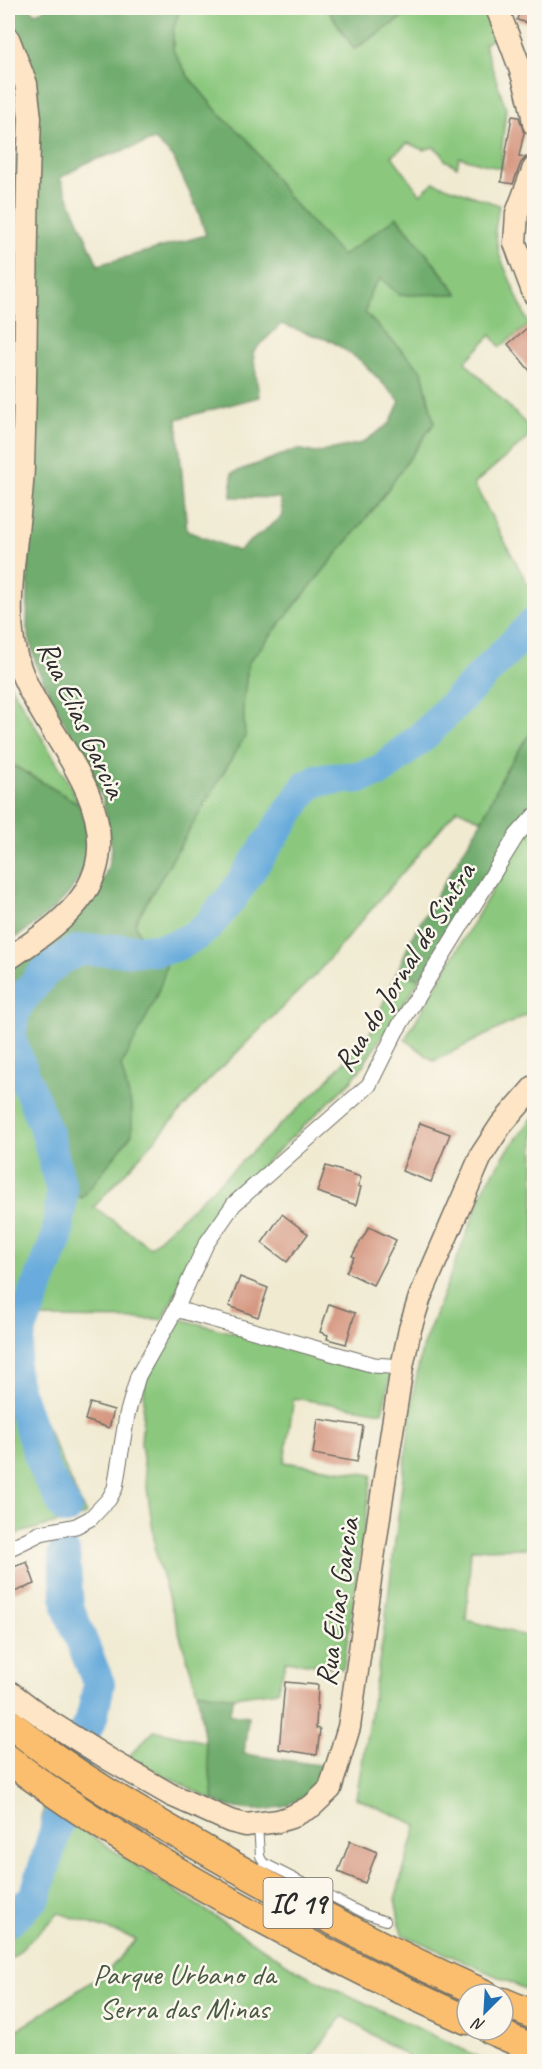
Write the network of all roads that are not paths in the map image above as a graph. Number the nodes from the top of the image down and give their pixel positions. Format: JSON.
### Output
{"nodes":[{"id":1,"x":497,"y":8,"type":"edge"},
{"id":2,"x":8,"y":38,"type":"edge"},
{"id":3,"x":534,"y":124,"type":"edge"},
{"id":4,"x":530,"y":178,"type":"edge"},
{"id":5,"x":534,"y":294,"type":"edge"},
{"id":6,"x":534,"y":816,"type":"edge"},
{"id":7,"x":8,"y":959,"type":"edge"},
{"id":8,"x":534,"y":1087,"type":"edge"},
{"id":9,"x":176,"y":1309,"type":"junction"},
{"id":10,"x":402,"y":1367,"type":"junction"},
{"id":11,"x":8,"y":1549,"type":"edge"},
{"id":12,"x":8,"y":1691,"type":"edge"},
{"id":13,"x":8,"y":1722,"type":"edge"},
{"id":14,"x":40,"y":1732,"type":"junction"},
{"id":15,"x":12,"y":1763,"type":"edge"},
{"id":16,"x":258,"y":1823,"type":"junction"},
{"id":17,"x":386,"y":1921,"type":"dead end"},
{"id":18,"x":457,"y":1982,"type":"edge"},
{"id":19,"x":515,"y":2007,"type":"edge"},
{"id":20,"x":455,"y":2014,"type":"edge"},
{"id":21,"x":534,"y":2015,"type":"edge"},
{"id":22,"x":515,"y":2041,"type":"edge"},
{"id":23,"x":534,"y":2049,"type":"edge"}],
"edges":[{"from":1,"to":3,"type":"street"},
{"from":2,"to":7,"type":"street","name":"Rua Elias Garcia"},
{"from":4,"to":5,"type":"street"},
{"from":6,"to":9,"type":"street","name":"Rua do Jornal de Sintra"},
{"from":8,"to":10,"type":"street","name":"Rua Elias Garcia"},
{"from":9,"to":10,"type":"street"},
{"from":9,"to":11,"type":"street","name":"Rua do Jornal de Sintra"},
{"from":10,"to":16,"type":"street","name":"Rua Elias Garcia"},
{"from":12,"to":14,"type":"street","name":"Rua Elias Garcia"},
{"from":13,"to":14,"type":"highway","number":"IC 19"},
{"from":14,"to":16,"type":"street","name":"Rua Elias Garcia"},
{"from":14,"to":18,"type":"highway","number":"IC 19"},
{"from":15,"to":20,"type":"highway","number":"IC 19"},
{"from":16,"to":17,"type":"lane"},
{"from":19,"to":21,"type":"highway"},
{"from":22,"to":23,"type":"highway"}]}
